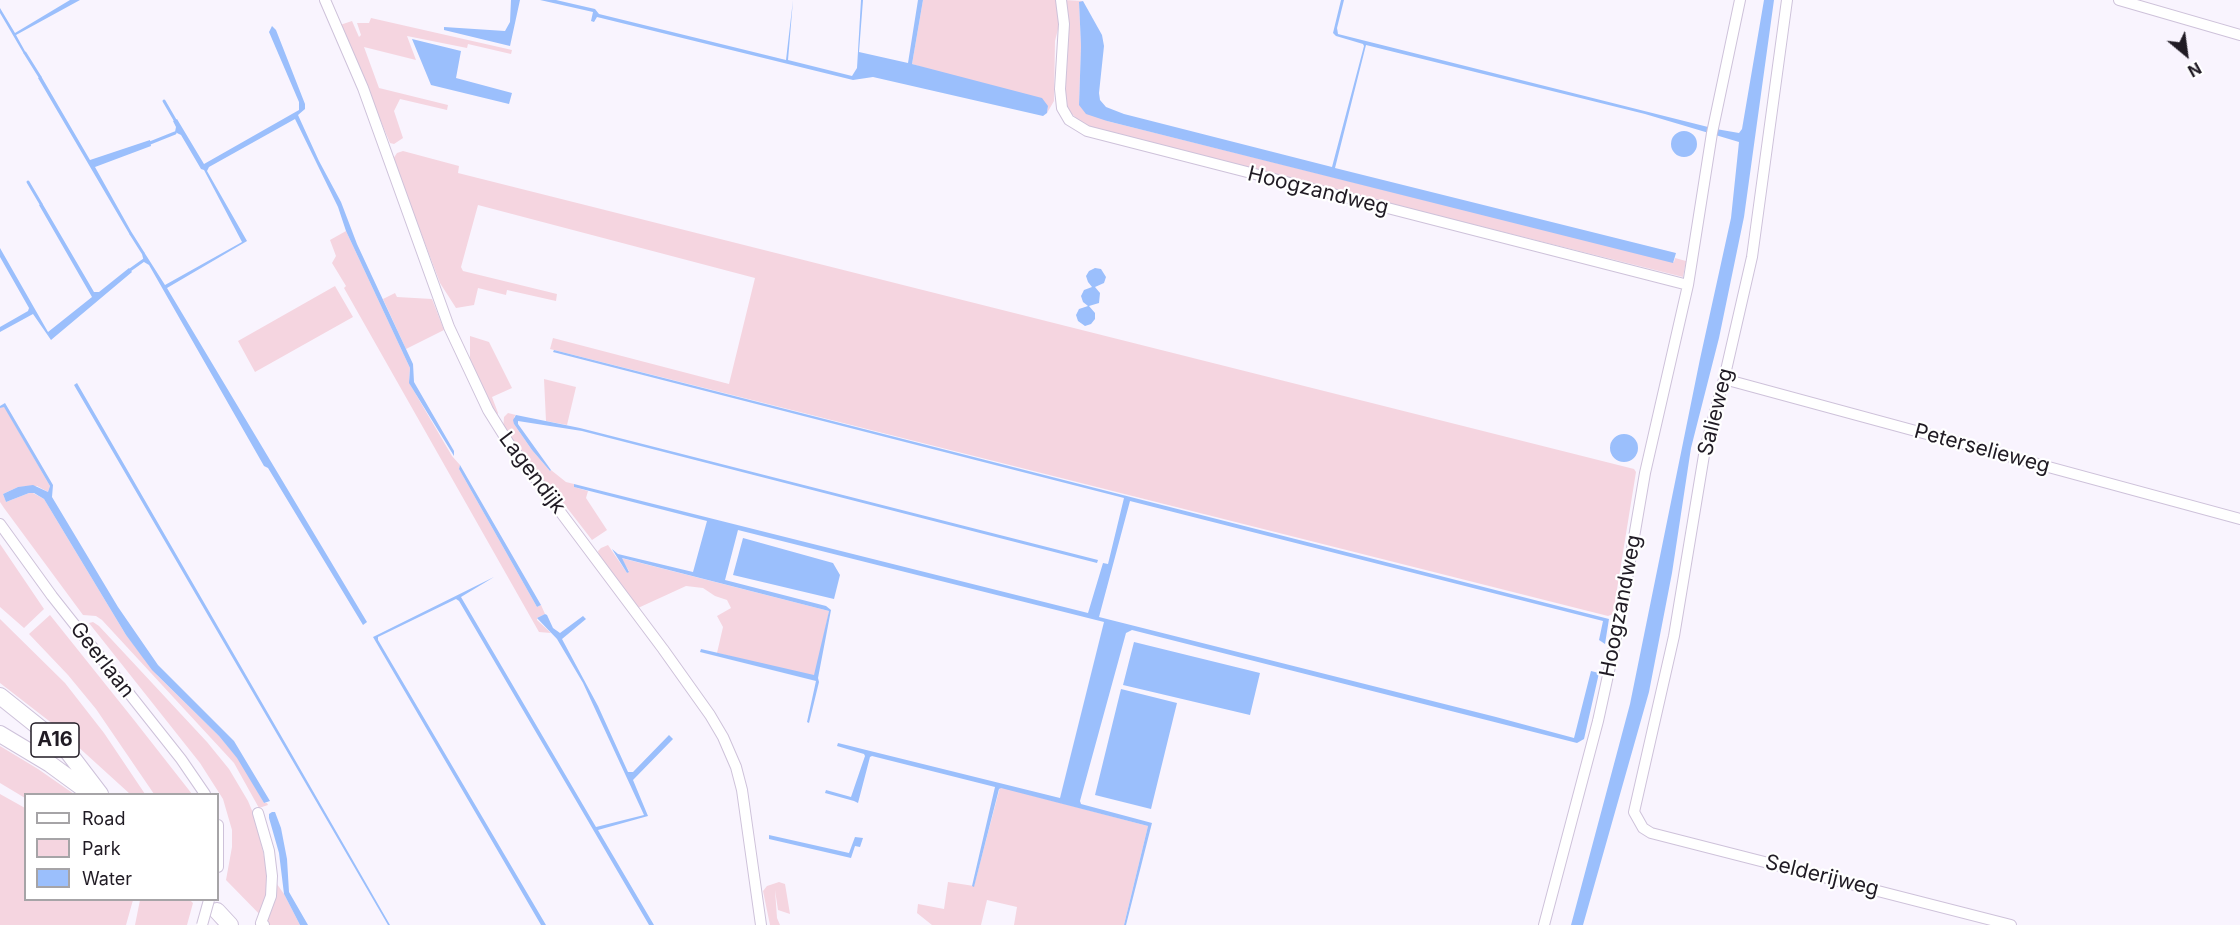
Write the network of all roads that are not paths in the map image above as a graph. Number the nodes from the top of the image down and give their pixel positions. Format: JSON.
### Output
{"nodes":[{"id":1,"x":325,"y":0,"type":"edge"},
{"id":2,"x":1061,"y":0,"type":"edge"},
{"id":3,"x":1740,"y":0,"type":"edge"},
{"id":4,"x":1787,"y":0,"type":"edge"},
{"id":5,"x":2119,"y":0,"type":"edge"},
{"id":6,"x":2240,"y":35,"type":"edge"},
{"id":7,"x":1689,"y":285,"type":"junction"},
{"id":8,"x":1724,"y":379,"type":"junction"},
{"id":9,"x":2240,"y":519,"type":"edge"},
{"id":10,"x":0,"y":524,"type":"edge"},
{"id":11,"x":0,"y":696,"type":"edge"},
{"id":12,"x":0,"y":734,"type":"edge"},
{"id":13,"x":88,"y":793,"type":"edge"},
{"id":14,"x":99,"y":793,"type":"edge"},
{"id":15,"x":204,"y":793,"type":"edge"},
{"id":16,"x":258,"y":813,"type":"dead end"},
{"id":17,"x":1637,"y":821,"type":"joint"},
{"id":18,"x":213,"y":905,"type":"edge"},
{"id":19,"x":263,"y":924,"type":"edge"},
{"id":20,"x":202,"y":925,"type":"edge"},
{"id":21,"x":230,"y":925,"type":"edge"},
{"id":22,"x":761,"y":925,"type":"edge"},
{"id":23,"x":1544,"y":925,"type":"edge"},
{"id":24,"x":2011,"y":925,"type":"edge"}],
"edges":[{"from":1,"to":22,"type":"street","name":"Lagendijk"},
{"from":2,"to":7,"type":"street","name":"Hoogzandweg"},
{"from":3,"to":7,"type":"street","name":"Hoogzandweg"},
{"from":4,"to":8,"type":"street","name":"Salieweg"},
{"from":5,"to":6,"type":"street"},
{"from":7,"to":23,"type":"street","name":"Hoogzandweg"},
{"from":8,"to":9,"type":"street","name":"Peterselieweg"},
{"from":8,"to":17,"type":"street","name":"Salieweg"},
{"from":10,"to":15,"type":"street","name":"Geerlaan"},
{"from":11,"to":14,"type":"highway","number":"A16"},
{"from":12,"to":13,"type":"highway"},
{"from":16,"to":19,"type":"street"},
{"from":17,"to":24,"type":"street","name":"Selderijweg"},
{"from":18,"to":20,"type":"street","bridge":true},
{"from":18,"to":21,"type":"highway"}]}
